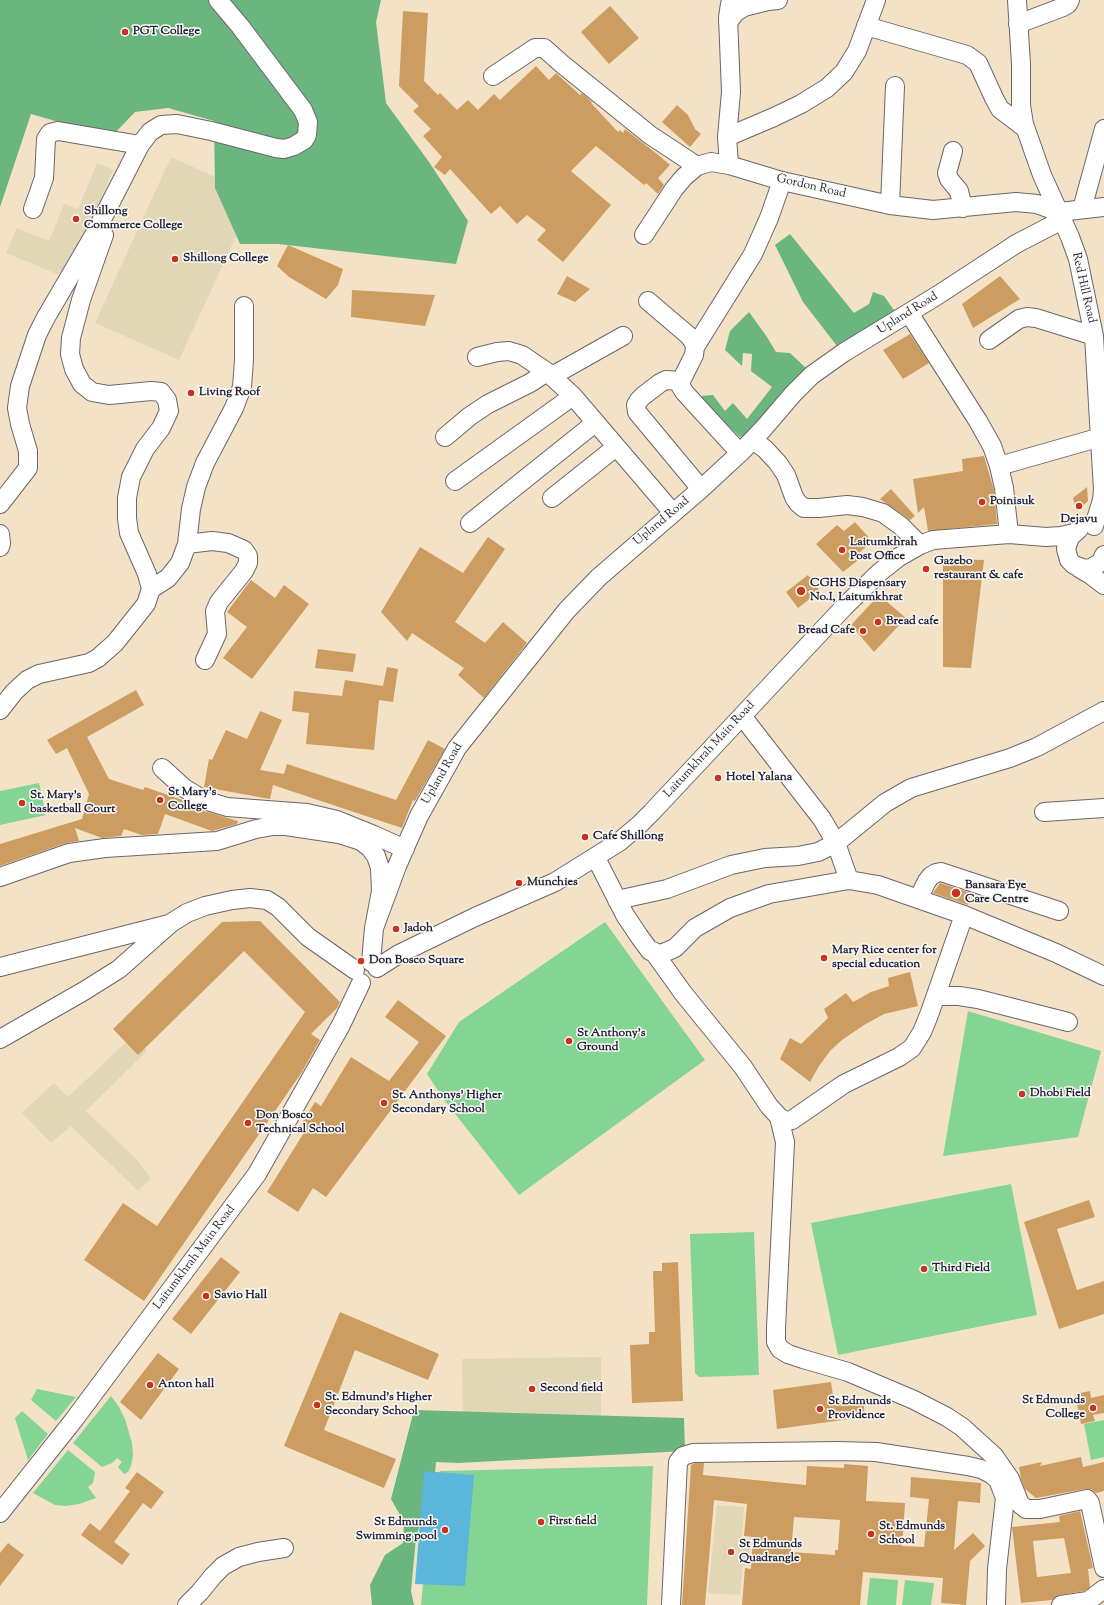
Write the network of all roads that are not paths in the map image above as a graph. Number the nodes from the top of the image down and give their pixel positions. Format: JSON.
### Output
{"nodes":[{"id":1,"x":218,"y":0,"type":"edge"},
{"id":2,"x":732,"y":0,"type":"edge"},
{"id":3,"x":778,"y":0,"type":"edge"},
{"id":4,"x":876,"y":0,"type":"edge"},
{"id":5,"x":1017,"y":0,"type":"edge"},
{"id":6,"x":1070,"y":0,"type":"edge"},
{"id":7,"x":728,"y":22,"type":"junction"},
{"id":8,"x":1018,"y":24,"type":"junction"},
{"id":9,"x":866,"y":26,"type":"junction"},
{"id":10,"x":493,"y":76,"type":"dead end"},
{"id":11,"x":895,"y":86,"type":"dead end"},
{"id":12,"x":1025,"y":128,"type":"junction"},
{"id":13,"x":1104,"y":129,"type":"edge"},
{"id":14,"x":727,"y":137,"type":"junction"},
{"id":15,"x":140,"y":145,"type":"junction"},
{"id":16,"x":953,"y":151,"type":"dead end"},
{"id":17,"x":729,"y":165,"type":"junction"},
{"id":18,"x":698,"y":166,"type":"junction"},
{"id":19,"x":782,"y":181,"type":"junction"},
{"id":20,"x":116,"y":190,"type":"junction"},
{"id":21,"x":890,"y":205,"type":"junction"},
{"id":22,"x":1104,"y":206,"type":"edge"},
{"id":23,"x":963,"y":208,"type":"junction"},
{"id":24,"x":33,"y":209,"type":"dead end"},
{"id":25,"x":1058,"y":209,"type":"junction"},
{"id":26,"x":1082,"y":209,"type":"junction"},
{"id":27,"x":644,"y":235,"type":"dead end"},
{"id":28,"x":648,"y":301,"type":"dead end"},
{"id":29,"x":244,"y":306,"type":"dead end"},
{"id":30,"x":909,"y":313,"type":"junction"},
{"id":31,"x":622,"y":336,"type":"dead end"},
{"id":32,"x":1094,"y":336,"type":"junction"},
{"id":33,"x":989,"y":340,"type":"dead end"},
{"id":34,"x":695,"y":347,"type":"junction"},
{"id":35,"x":477,"y":357,"type":"dead end"},
{"id":36,"x":550,"y":374,"type":"junction"},
{"id":37,"x":681,"y":381,"type":"junction"},
{"id":38,"x":573,"y":396,"type":"junction"},
{"id":39,"x":595,"y":423,"type":"junction"},
{"id":40,"x":1101,"y":437,"type":"junction"},
{"id":41,"x":445,"y":438,"type":"dead end"},
{"id":42,"x":747,"y":446,"type":"junction"},
{"id":43,"x":616,"y":447,"type":"junction"},
{"id":44,"x":999,"y":466,"type":"junction"},
{"id":45,"x":455,"y":481,"type":"dead end"},
{"id":46,"x":701,"y":489,"type":"junction"},
{"id":47,"x":552,"y":498,"type":"dead end"},
{"id":48,"x":0,"y":504,"type":"edge"},
{"id":49,"x":673,"y":512,"type":"junction"},
{"id":50,"x":470,"y":523,"type":"dead end"},
{"id":51,"x":1099,"y":530,"type":"edge"},
{"id":52,"x":1074,"y":533,"type":"junction"},
{"id":53,"x":0,"y":534,"type":"edge"},
{"id":54,"x":1009,"y":534,"type":"junction"},
{"id":55,"x":1028,"y":536,"type":"junction"},
{"id":56,"x":187,"y":544,"type":"junction"},
{"id":57,"x":920,"y":545,"type":"junction"},
{"id":58,"x":0,"y":547,"type":"edge"},
{"id":59,"x":1104,"y":556,"type":"edge"},
{"id":60,"x":1074,"y":564,"type":"junction"},
{"id":61,"x":1104,"y":574,"type":"edge"},
{"id":62,"x":1104,"y":585,"type":"edge"},
{"id":63,"x":151,"y":589,"type":"junction"},
{"id":64,"x":205,"y":660,"type":"dead end"},
{"id":65,"x":0,"y":710,"type":"edge"},
{"id":66,"x":1104,"y":711,"type":"edge"},
{"id":67,"x":742,"y":716,"type":"junction"},
{"id":68,"x":162,"y":768,"type":"dead end"},
{"id":69,"x":1104,"y":808,"type":"edge"},
{"id":70,"x":1044,"y":812,"type":"dead end"},
{"id":71,"x":836,"y":843,"type":"junction"},
{"id":72,"x":405,"y":849,"type":"junction"},
{"id":73,"x":596,"y":858,"type":"junction"},
{"id":74,"x":0,"y":877,"type":"edge"},
{"id":75,"x":849,"y":880,"type":"junction"},
{"id":76,"x":918,"y":899,"type":"junction"},
{"id":77,"x":617,"y":900,"type":"junction"},
{"id":78,"x":1059,"y":911,"type":"dead end"},
{"id":79,"x":964,"y":915,"type":"junction"},
{"id":80,"x":171,"y":923,"type":"junction"},
{"id":81,"x":374,"y":928,"type":"junction"},
{"id":82,"x":653,"y":951,"type":"junction"},
{"id":83,"x":374,"y":965,"type":"junction"},
{"id":84,"x":0,"y":967,"type":"edge"},
{"id":85,"x":1104,"y":976,"type":"edge"},
{"id":86,"x":358,"y":977,"type":"junction"},
{"id":87,"x":936,"y":996,"type":"junction"},
{"id":88,"x":1068,"y":1022,"type":"dead end"},
{"id":89,"x":0,"y":1039,"type":"edge"},
{"id":90,"x":779,"y":1117,"type":"junction"},
{"id":91,"x":0,"y":1513,"type":"edge"},
{"id":92,"x":284,"y":1548,"type":"dead end"},
{"id":93,"x":1104,"y":1568,"type":"edge"},
{"id":94,"x":1104,"y":1589,"type":"edge"},
{"id":95,"x":187,"y":1605,"type":"edge"},
{"id":96,"x":671,"y":1605,"type":"edge"},
{"id":97,"x":996,"y":1605,"type":"edge"},
{"id":98,"x":1061,"y":1605,"type":"edge"}],
"edges":[{"from":1,"to":15,"type":"street"},
{"from":2,"to":7,"type":"street"},
{"from":3,"to":7,"type":"street"},
{"from":4,"to":9,"type":"street"},
{"from":5,"to":8,"type":"street","name":"Red Hill Road"},
{"from":6,"to":8,"type":"street"},
{"from":7,"to":14,"type":"street"},
{"from":8,"to":12,"type":"street","name":"Red Hill Road"},
{"from":9,"to":12,"type":"street"},
{"from":9,"to":14,"type":"street"},
{"from":10,"to":18,"type":"street"},
{"from":11,"to":21,"type":"street"},
{"from":12,"to":25,"type":"street","name":"Red Hill Road"},
{"from":13,"to":26,"type":"street"},
{"from":14,"to":17,"type":"street"},
{"from":15,"to":20,"type":"street"},
{"from":15,"to":24,"type":"street"},
{"from":16,"to":23,"type":"street"},
{"from":17,"to":18,"type":"street","name":"Gordon Road"},
{"from":17,"to":19,"type":"street","name":"Gordon Road"},
{"from":18,"to":27,"type":"street"},
{"from":19,"to":21,"type":"street","name":"Gordon Road"},
{"from":19,"to":34,"type":"street"},
{"from":20,"to":48,"type":"street"},
{"from":20,"to":63,"type":"street"},
{"from":21,"to":23,"type":"street","name":"Gordon Road"},
{"from":22,"to":26,"type":"street"},
{"from":23,"to":25,"type":"street","name":"Gordon Road"},
{"from":25,"to":26,"type":"street"},
{"from":25,"to":30,"type":"street","name":"Upland Road"},
{"from":25,"to":32,"type":"street","name":"Red Hill Road"},
{"from":28,"to":34,"type":"street"},
{"from":29,"to":56,"type":"street"},
{"from":30,"to":42,"type":"street","name":"Upland Road"},
{"from":30,"to":44,"type":"street"},
{"from":31,"to":36,"type":"street"},
{"from":32,"to":33,"type":"street"},
{"from":32,"to":40,"type":"street","name":"Red Hill Road"},
{"from":34,"to":37,"type":"street"},
{"from":35,"to":36,"type":"street"},
{"from":36,"to":38,"type":"street"},
{"from":36,"to":41,"type":"street"},
{"from":37,"to":42,"type":"street"},
{"from":37,"to":46,"type":"street"},
{"from":38,"to":39,"type":"street"},
{"from":38,"to":45,"type":"street"},
{"from":39,"to":43,"type":"street"},
{"from":39,"to":50,"type":"street"},
{"from":40,"to":44,"type":"street"},
{"from":40,"to":51,"type":"street","name":"Red Hill Road"},
{"from":42,"to":46,"type":"street","name":"Upland Road"},
{"from":42,"to":57,"type":"street"},
{"from":43,"to":47,"type":"street"},
{"from":43,"to":49,"type":"street"},
{"from":44,"to":54,"type":"street"},
{"from":46,"to":49,"type":"street","name":"Upland Road"},
{"from":49,"to":72,"type":"street","name":"Upland Road"},
{"from":51,"to":52,"type":"street"},
{"from":52,"to":55,"type":"street"},
{"from":52,"to":60,"type":"street"},
{"from":53,"to":58,"type":"street"},
{"from":54,"to":55,"type":"street","name":"Laitumkhrah Main Road"},
{"from":54,"to":57,"type":"street","name":"Laitumkhrah Main Road"},
{"from":55,"to":60,"type":"street"},
{"from":56,"to":63,"type":"street"},
{"from":56,"to":64,"type":"street"},
{"from":57,"to":67,"type":"street","name":"Laitumkhrah Main Road"},
{"from":59,"to":60,"type":"street"},
{"from":59,"to":61,"type":"street"},
{"from":60,"to":62,"type":"street"},
{"from":63,"to":65,"type":"street"},
{"from":66,"to":71,"type":"street"},
{"from":67,"to":71,"type":"street"},
{"from":67,"to":73,"type":"street","name":"Laitumkhrah Main Road"},
{"from":68,"to":72,"type":"street"},
{"from":69,"to":70,"type":"street"},
{"from":71,"to":75,"type":"street"},
{"from":71,"to":77,"type":"street"},
{"from":72,"to":81,"type":"street","name":"Upland Road"},
{"from":73,"to":77,"type":"street"},
{"from":73,"to":83,"type":"street","name":"Laitumkhrah Main Road"},
{"from":74,"to":81,"type":"street"},
{"from":75,"to":76,"type":"street"},
{"from":75,"to":82,"type":"street"},
{"from":76,"to":78,"type":"street"},
{"from":76,"to":79,"type":"street"},
{"from":77,"to":82,"type":"street"},
{"from":79,"to":85,"type":"street"},
{"from":79,"to":87,"type":"street"},
{"from":80,"to":84,"type":"street"},
{"from":80,"to":86,"type":"street"},
{"from":80,"to":89,"type":"street"},
{"from":81,"to":83,"type":"street"},
{"from":82,"to":90,"type":"street"},
{"from":83,"to":86,"type":"street","name":"Laitumkhrah Main Road"},
{"from":86,"to":91,"type":"street","name":"Laitumkhrah Main Road"},
{"from":87,"to":88,"type":"street"},
{"from":87,"to":90,"type":"street"},
{"from":90,"to":93,"type":"street"},
{"from":92,"to":95,"type":"street"},
{"from":94,"to":98,"type":"street"},
{"from":96,"to":97,"type":"street"}]}
